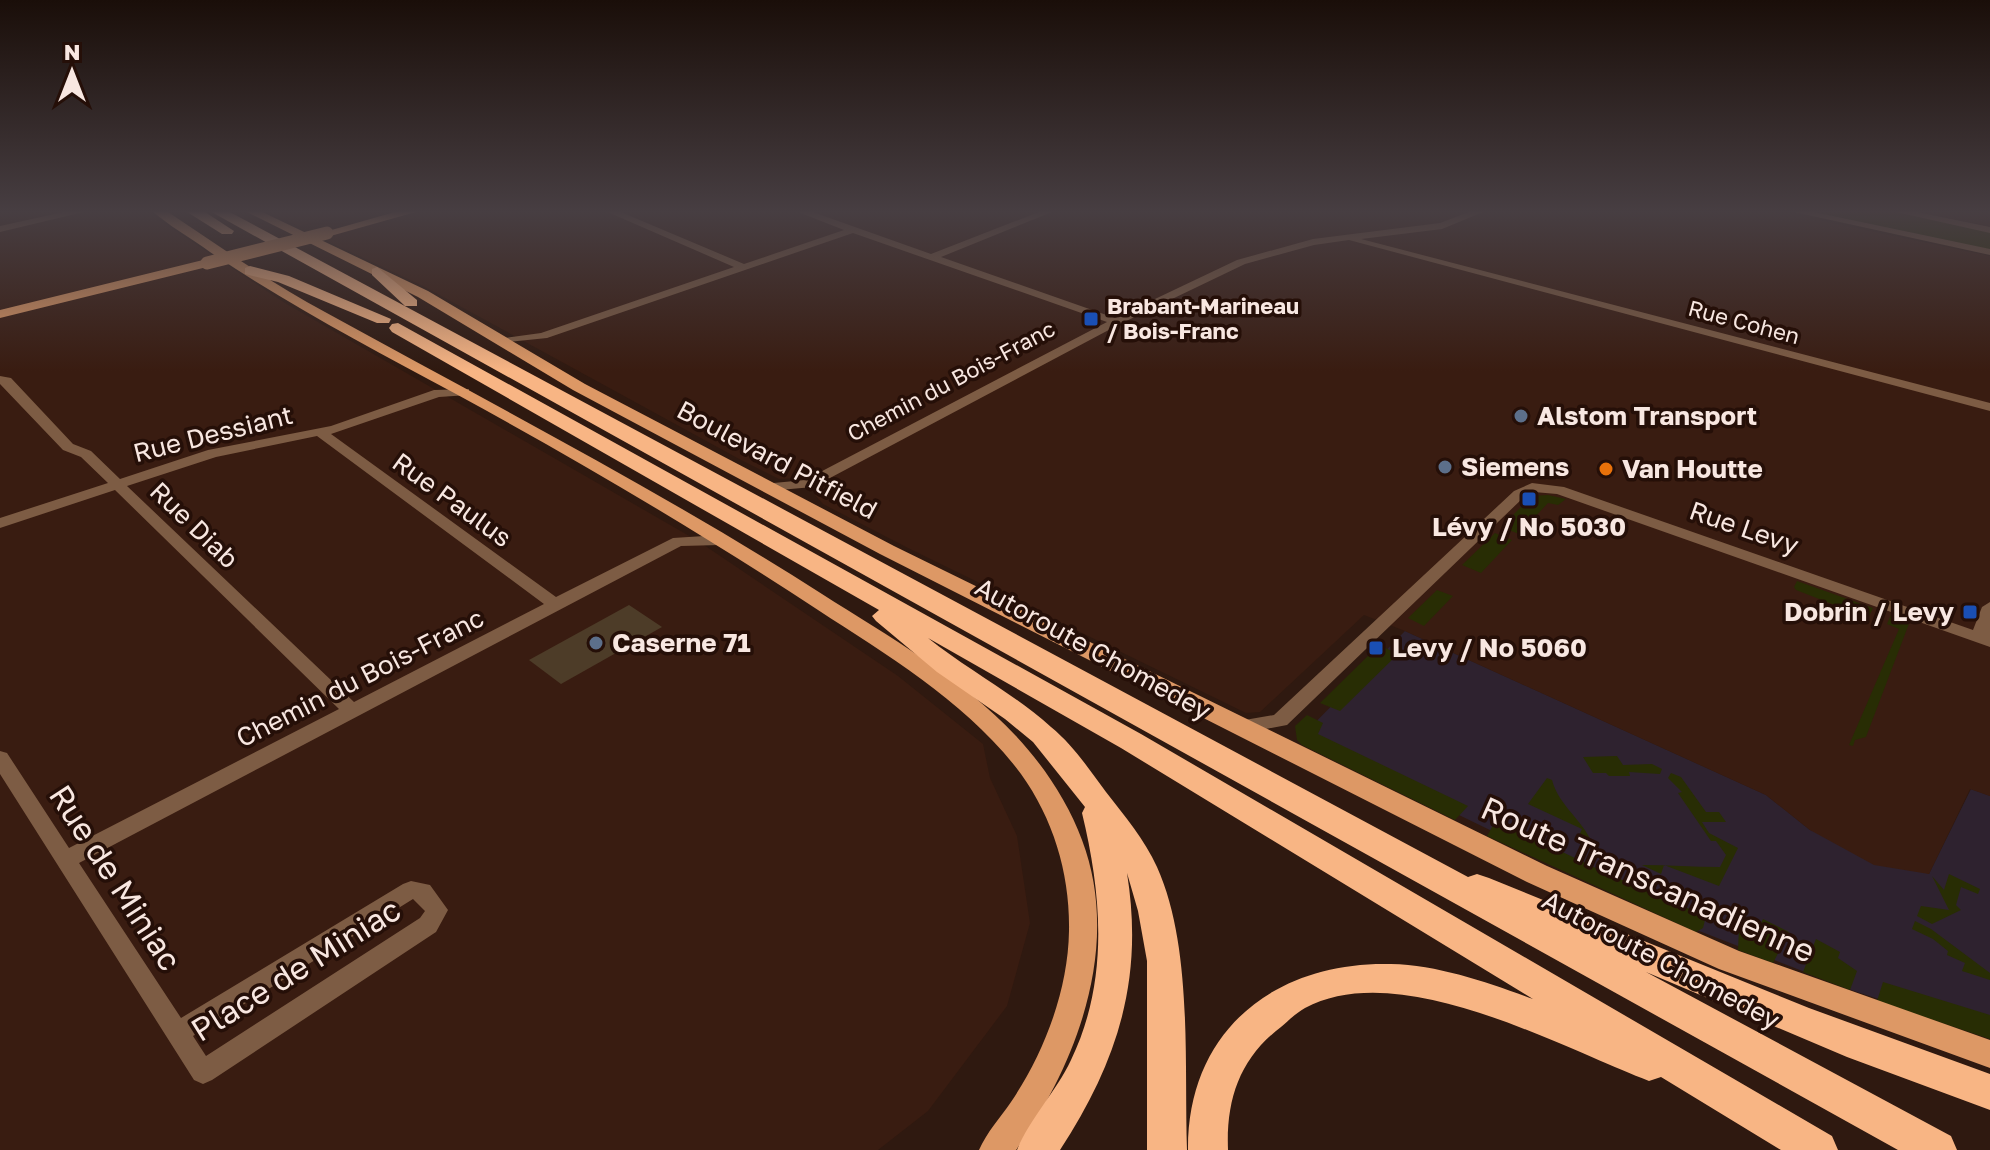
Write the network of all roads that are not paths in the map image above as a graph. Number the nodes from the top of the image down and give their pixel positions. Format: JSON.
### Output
{"nodes":[{"id":1,"x":187,"y":264,"type":"edge"},
{"id":2,"x":189,"y":264,"type":"edge"},
{"id":3,"x":239,"y":264,"type":"edge"},
{"id":4,"x":286,"y":264,"type":"edge"},
{"id":5,"x":314,"y":264,"type":"edge"},
{"id":6,"x":360,"y":264,"type":"edge"},
{"id":7,"x":735,"y":264,"type":"edge"},
{"id":8,"x":753,"y":264,"type":"edge"},
{"id":9,"x":951,"y":264,"type":"edge"},
{"id":10,"x":1238,"y":264,"type":"edge"},
{"id":11,"x":1450,"y":264,"type":"edge"},
{"id":12,"x":743,"y":267,"type":"junction"},
{"id":13,"x":250,"y":271,"type":"junction"},
{"id":14,"x":377,"y":272,"type":"junction"},
{"id":15,"x":0,"y":306,"type":"edge"},
{"id":16,"x":0,"y":314,"type":"edge"},
{"id":17,"x":383,"y":319,"type":"junction"},
{"id":18,"x":1116,"y":322,"type":"junction"},
{"id":19,"x":431,"y":327,"type":"junction"},
{"id":20,"x":543,"y":336,"type":"junction"},
{"id":21,"x":502,"y":341,"type":"junction"},
{"id":22,"x":521,"y":354,"type":"junction"},
{"id":23,"x":0,"y":380,"type":"edge"},
{"id":24,"x":441,"y":387,"type":"junction"},
{"id":25,"x":1990,"y":407,"type":"edge"},
{"id":26,"x":321,"y":433,"type":"junction"},
{"id":27,"x":116,"y":484,"type":"junction"},
{"id":28,"x":803,"y":495,"type":"junction"},
{"id":29,"x":0,"y":523,"type":"edge"},
{"id":30,"x":691,"y":523,"type":"junction"},
{"id":31,"x":720,"y":540,"type":"junction"},
{"id":32,"x":678,"y":541,"type":"junction"},
{"id":33,"x":834,"y":574,"type":"junction"},
{"id":34,"x":556,"y":605,"type":"junction"},
{"id":35,"x":1990,"y":607,"type":"edge"},
{"id":36,"x":1985,"y":640,"type":"edge"},
{"id":37,"x":352,"y":711,"type":"junction"},
{"id":38,"x":1280,"y":720,"type":"junction"},
{"id":39,"x":1240,"y":727,"type":"junction"},
{"id":40,"x":1286,"y":750,"type":"junction"},
{"id":41,"x":0,"y":758,"type":"edge"},
{"id":42,"x":1087,"y":788,"type":"junction"},
{"id":43,"x":1389,"y":852,"type":"junction"},
{"id":44,"x":65,"y":860,"type":"junction"},
{"id":45,"x":177,"y":1033,"type":"junction"},
{"id":46,"x":1990,"y":1054,"type":"edge"},
{"id":47,"x":1718,"y":1092,"type":"junction"},
{"id":48,"x":1990,"y":1092,"type":"edge"},
{"id":49,"x":996,"y":1150,"type":"edge"},
{"id":50,"x":1037,"y":1150,"type":"edge"},
{"id":51,"x":1167,"y":1150,"type":"edge"},
{"id":52,"x":1208,"y":1150,"type":"edge"},
{"id":53,"x":1818,"y":1150,"type":"edge"},
{"id":54,"x":1937,"y":1150,"type":"edge"}],
"edges":[{"from":1,"to":15,"type":"main road"},
{"from":2,"to":16,"type":"main road"},
{"from":3,"to":13,"type":"main road"},
{"from":4,"to":17,"type":"highway"},
{"from":5,"to":19,"type":"highway","name":"Autoroute Chomedey"},
{"from":6,"to":14,"type":"main road","name":"Boulevard Pitfield"},
{"from":7,"to":12,"type":"street"},
{"from":8,"to":12,"type":"street"},
{"from":9,"to":18,"type":"street"},
{"from":10,"to":18,"type":"street","name":"Chemin du Bois-Franc"},
{"from":11,"to":25,"type":"street","name":"Rue Cohen"},
{"from":12,"to":20,"type":"street"},
{"from":13,"to":17,"type":"highway"},
{"from":13,"to":24,"type":"main road"},
{"from":14,"to":19,"type":"highway"},
{"from":14,"to":21,"type":"main road","name":"Boulevard Pitfield"},
{"from":17,"to":33,"type":"highway"},
{"from":18,"to":28,"type":"street","name":"Chemin du Bois-Franc"},
{"from":19,"to":43,"type":"highway","name":"Autoroute Chomedey"},
{"from":20,"to":21,"type":"street"},
{"from":20,"to":22,"type":"street"},
{"from":21,"to":22,"type":"main road","name":"Boulevard Pitfield"},
{"from":22,"to":28,"type":"main road","name":"Boulevard Pitfield"},
{"from":23,"to":27,"type":"street","name":"Rue Diab"},
{"from":24,"to":26,"type":"street","name":"Rue Dessiant"},
{"from":24,"to":30,"type":"main road"},
{"from":26,"to":27,"type":"street","name":"Rue Dessiant"},
{"from":26,"to":34,"type":"street","name":"Rue Paulus"},
{"from":27,"to":29,"type":"street","name":"Rue Dessiant"},
{"from":27,"to":37,"type":"street","name":"Rue Diab"},
{"from":28,"to":39,"type":"main road","name":"Boulevard Pitfield"},
{"from":30,"to":31,"type":"main road"},
{"from":30,"to":32,"type":"street"},
{"from":31,"to":32,"type":"street"},
{"from":31,"to":49,"type":"main road"},
{"from":32,"to":34,"type":"street","name":"Chemin du Bois-Franc"},
{"from":33,"to":42,"type":"highway"},
{"from":33,"to":47,"type":"highway"},
{"from":34,"to":37,"type":"street","name":"Chemin du Bois-Franc"},
{"from":35,"to":36,"type":"street"},
{"from":36,"to":38,"type":"street","name":"Rue Levy"},
{"from":37,"to":44,"type":"street","name":"Chemin du Bois-Franc"},
{"from":38,"to":39,"type":"street"},
{"from":38,"to":40,"type":"street"},
{"from":39,"to":40,"type":"main road","name":"Boulevard Pitfield"},
{"from":40,"to":46,"type":"main road","name":"Route Transcanadienne"},
{"from":41,"to":44,"type":"street","name":"Rue de Miniac"},
{"from":42,"to":50,"type":"highway"},
{"from":42,"to":51,"type":"highway"},
{"from":43,"to":48,"type":"highway"},
{"from":43,"to":54,"type":"highway","name":"Autoroute Chomedey"},
{"from":44,"to":45,"type":"street","name":"Rue de Miniac"},
{"from":45,"to":45,"type":"street","name":"Place de Miniac"},
{"from":47,"to":52,"type":"highway"},
{"from":47,"to":53,"type":"highway"}]}
